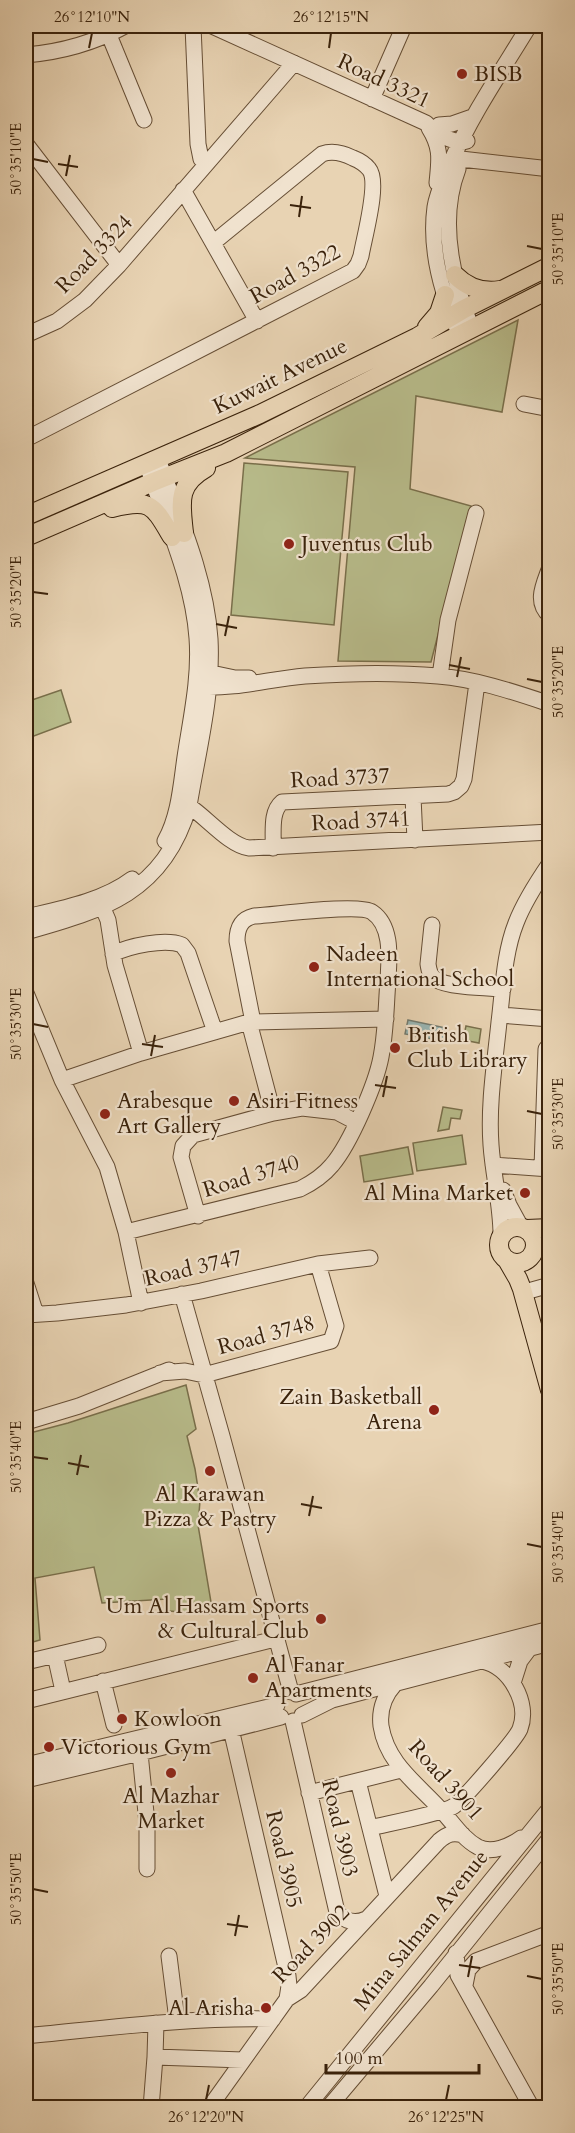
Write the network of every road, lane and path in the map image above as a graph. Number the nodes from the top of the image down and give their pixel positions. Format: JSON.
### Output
{"nodes":[{"id":1,"x":125,"y":26,"type":"edge"},
{"id":2,"x":193,"y":26,"type":"edge"},
{"id":3,"x":212,"y":26,"type":"edge"},
{"id":4,"x":404,"y":26,"type":"edge"},
{"id":5,"x":529,"y":26,"type":"edge"},
{"id":6,"x":109,"y":35,"type":"junction"},
{"id":7,"x":26,"y":55,"type":"edge"},
{"id":8,"x":294,"y":63,"type":"junction"},
{"id":9,"x":498,"y":76,"type":"junction"},
{"id":10,"x":372,"y":99,"type":"junction"},
{"id":11,"x":472,"y":117,"type":"junction"},
{"id":12,"x":144,"y":120,"type":"dead end"},
{"id":13,"x":432,"y":124,"type":"junction"},
{"id":14,"x":26,"y":144,"type":"edge"},
{"id":15,"x":464,"y":145,"type":"junction"},
{"id":16,"x":206,"y":164,"type":"junction"},
{"id":17,"x":549,"y":169,"type":"edge"},
{"id":18,"x":183,"y":190,"type":"junction"},
{"id":19,"x":436,"y":205,"type":"junction"},
{"id":20,"x":213,"y":243,"type":"junction"},
{"id":21,"x":119,"y":265,"type":"junction"},
{"id":22,"x":549,"y":266,"type":"edge"},
{"id":23,"x":455,"y":275,"type":"junction"},
{"id":24,"x":507,"y":288,"type":"junction"},
{"id":25,"x":549,"y":289,"type":"edge"},
{"id":26,"x":445,"y":295,"type":"junction"},
{"id":27,"x":458,"y":312,"type":"junction"},
{"id":28,"x":257,"y":321,"type":"junction"},
{"id":29,"x":466,"y":332,"type":"junction"},
{"id":30,"x":26,"y":335,"type":"edge"},
{"id":31,"x":417,"y":337,"type":"junction"},
{"id":32,"x":524,"y":404,"type":"dead end"},
{"id":33,"x":549,"y":409,"type":"edge"},
{"id":34,"x":26,"y":439,"type":"edge"},
{"id":35,"x":226,"y":453,"type":"junction"},
{"id":36,"x":153,"y":461,"type":"junction"},
{"id":37,"x":159,"y":480,"type":"junction"},
{"id":38,"x":87,"y":511,"type":"junction"},
{"id":39,"x":476,"y":513,"type":"dead end"},
{"id":40,"x":26,"y":516,"type":"edge"},
{"id":41,"x":178,"y":535,"type":"junction"},
{"id":42,"x":26,"y":537,"type":"edge"},
{"id":43,"x":549,"y":567,"type":"edge"},
{"id":44,"x":549,"y":616,"type":"edge"},
{"id":45,"x":440,"y":676,"type":"junction"},
{"id":46,"x":203,"y":679,"type":"junction"},
{"id":47,"x":477,"y":683,"type":"junction"},
{"id":48,"x":549,"y":704,"type":"edge"},
{"id":49,"x":413,"y":797,"type":"junction"},
{"id":50,"x":189,"y":806,"type":"junction"},
{"id":51,"x":549,"y":832,"type":"edge"},
{"id":52,"x":415,"y":840,"type":"junction"},
{"id":53,"x":273,"y":848,"type":"junction"},
{"id":54,"x":549,"y":863,"type":"edge"},
{"id":55,"x":101,"y":901,"type":"junction"},
{"id":56,"x":26,"y":917,"type":"edge"},
{"id":57,"x":432,"y":925,"type":"dead end"},
{"id":58,"x":26,"y":932,"type":"edge"},
{"id":59,"x":113,"y":954,"type":"junction"},
{"id":60,"x":503,"y":989,"type":"junction"},
{"id":61,"x":26,"y":995,"type":"edge"},
{"id":62,"x":501,"y":1010,"type":"junction"},
{"id":63,"x":549,"y":1013,"type":"edge"},
{"id":64,"x":386,"y":1019,"type":"junction"},
{"id":65,"x":549,"y":1019,"type":"edge"},
{"id":66,"x":251,"y":1022,"type":"junction"},
{"id":67,"x":215,"y":1032,"type":"junction"},
{"id":68,"x":549,"y":1044,"type":"edge"},
{"id":69,"x":141,"y":1053,"type":"junction"},
{"id":70,"x":62,"y":1080,"type":"junction"},
{"id":71,"x":273,"y":1113,"type":"junction"},
{"id":72,"x":356,"y":1122,"type":"junction"},
{"id":73,"x":494,"y":1167,"type":"junction"},
{"id":74,"x":546,"y":1169,"type":"edge"},
{"id":75,"x":198,"y":1216,"type":"junction"},
{"id":76,"x":524,"y":1228,"type":"junction"},
{"id":77,"x":549,"y":1228,"type":"edge"},
{"id":78,"x":126,"y":1232,"type":"junction"},
{"id":79,"x":501,"y":1235,"type":"junction"},
{"id":80,"x":549,"y":1246,"type":"edge"},
{"id":81,"x":531,"y":1256,"type":"junction"},
{"id":82,"x":370,"y":1258,"type":"dead end"},
{"id":83,"x":507,"y":1260,"type":"junction"},
{"id":84,"x":318,"y":1264,"type":"junction"},
{"id":85,"x":26,"y":1283,"type":"edge"},
{"id":86,"x":541,"y":1287,"type":"edge"},
{"id":87,"x":182,"y":1294,"type":"junction"},
{"id":88,"x":141,"y":1303,"type":"junction"},
{"id":89,"x":31,"y":1315,"type":"edge"},
{"id":90,"x":549,"y":1352,"type":"edge"},
{"id":91,"x":199,"y":1359,"type":"junction"},
{"id":92,"x":160,"y":1373,"type":"junction"},
{"id":93,"x":204,"y":1375,"type":"junction"},
{"id":94,"x":549,"y":1390,"type":"edge"},
{"id":95,"x":26,"y":1422,"type":"edge"},
{"id":96,"x":549,"y":1629,"type":"edge"},
{"id":97,"x":275,"y":1638,"type":"junction"},
{"id":98,"x":549,"y":1643,"type":"edge"},
{"id":99,"x":98,"y":1645,"type":"dead end"},
{"id":100,"x":529,"y":1648,"type":"junction"},
{"id":101,"x":55,"y":1655,"type":"junction"},
{"id":102,"x":482,"y":1661,"type":"junction"},
{"id":103,"x":26,"y":1662,"type":"edge"},
{"id":104,"x":103,"y":1681,"type":"junction"},
{"id":105,"x":513,"y":1683,"type":"junction"},
{"id":106,"x":395,"y":1684,"type":"junction"},
{"id":107,"x":63,"y":1691,"type":"junction"},
{"id":108,"x":293,"y":1693,"type":"junction"},
{"id":109,"x":26,"y":1701,"type":"edge"},
{"id":110,"x":288,"y":1714,"type":"junction"},
{"id":111,"x":114,"y":1725,"type":"dead end"},
{"id":112,"x":231,"y":1729,"type":"junction"},
{"id":113,"x":140,"y":1753,"type":"junction"},
{"id":114,"x":26,"y":1765,"type":"edge"},
{"id":115,"x":401,"y":1770,"type":"junction"},
{"id":116,"x":26,"y":1780,"type":"edge"},
{"id":117,"x":358,"y":1781,"type":"junction"},
{"id":118,"x":309,"y":1793,"type":"junction"},
{"id":119,"x":549,"y":1808,"type":"edge"},
{"id":120,"x":442,"y":1810,"type":"junction"},
{"id":121,"x":370,"y":1828,"type":"junction"},
{"id":122,"x":533,"y":1828,"type":"junction"},
{"id":123,"x":464,"y":1835,"type":"junction"},
{"id":124,"x":549,"y":1838,"type":"edge"},
{"id":125,"x":147,"y":1869,"type":"dead end"},
{"id":126,"x":387,"y":1896,"type":"junction"},
{"id":127,"x":366,"y":1919,"type":"junction"},
{"id":128,"x":549,"y":1933,"type":"edge"},
{"id":129,"x":456,"y":1953,"type":"junction"},
{"id":130,"x":169,"y":1956,"type":"dead end"},
{"id":131,"x":465,"y":1985,"type":"junction"},
{"id":132,"x":431,"y":1986,"type":"junction"},
{"id":133,"x":287,"y":1999,"type":"junction"},
{"id":134,"x":273,"y":2019,"type":"junction"},
{"id":135,"x":177,"y":2020,"type":"junction"},
{"id":136,"x":156,"y":2023,"type":"junction"},
{"id":137,"x":26,"y":2036,"type":"edge"},
{"id":138,"x":156,"y":2057,"type":"junction"},
{"id":139,"x":243,"y":2061,"type":"junction"},
{"id":140,"x":152,"y":2108,"type":"edge"},
{"id":141,"x":209,"y":2108,"type":"edge"},
{"id":142,"x":306,"y":2108,"type":"edge"},
{"id":143,"x":328,"y":2108,"type":"edge"},
{"id":144,"x":531,"y":2108,"type":"edge"}],
"edges":[{"from":1,"to":6,"type":"street"},
{"from":2,"to":16,"type":"street"},
{"from":3,"to":8,"type":"street","name":"Road 3321"},
{"from":4,"to":10,"type":"street"},
{"from":5,"to":9,"type":"street"},
{"from":6,"to":7,"type":"street"},
{"from":6,"to":12,"type":"street"},
{"from":8,"to":10,"type":"street","name":"Road 3321"},
{"from":8,"to":16,"type":"street","name":"Road 3324"},
{"from":9,"to":11,"type":"street"},
{"from":9,"to":15,"type":"street"},
{"from":10,"to":13,"type":"street","name":"Road 3321"},
{"from":11,"to":13,"type":"street"},
{"from":11,"to":15,"type":"street"},
{"from":13,"to":15,"type":"street","name":"Road 3321"},
{"from":13,"to":19,"type":"street"},
{"from":14,"to":21,"type":"street"},
{"from":15,"to":17,"type":"street"},
{"from":15,"to":19,"type":"street"},
{"from":15,"to":23,"type":"street"},
{"from":16,"to":18,"type":"street","name":"Road 3324"},
{"from":18,"to":20,"type":"street"},
{"from":18,"to":21,"type":"street","name":"Road 3324"},
{"from":19,"to":26,"type":"street"},
{"from":20,"to":28,"type":"street"},
{"from":20,"to":28,"type":"street","name":"Road 3322"},
{"from":21,"to":30,"type":"street","name":"Road 3324"},
{"from":22,"to":24,"type":"main road","name":"Kuwait Avenue"},
{"from":23,"to":24,"type":"main road"},
{"from":23,"to":27,"type":"street"},
{"from":24,"to":27,"type":"main road","name":"Kuwait Avenue"},
{"from":25,"to":29,"type":"main road","name":"Kuwait Avenue"},
{"from":26,"to":27,"type":"street"},
{"from":26,"to":31,"type":"main road"},
{"from":27,"to":29,"type":"street"},
{"from":27,"to":31,"type":"main road","name":"Kuwait Avenue"},
{"from":28,"to":34,"type":"street","name":"Road 3322"},
{"from":29,"to":35,"type":"main road","name":"Kuwait Avenue"},
{"from":31,"to":36,"type":"main road","name":"Kuwait Avenue"},
{"from":32,"to":33,"type":"street"},
{"from":35,"to":37,"type":"main road","name":"Kuwait Avenue"},
{"from":35,"to":41,"type":"main road"},
{"from":36,"to":37,"type":"street"},
{"from":36,"to":40,"type":"main road","name":"Kuwait Avenue"},
{"from":37,"to":38,"type":"main road","name":"Kuwait Avenue"},
{"from":37,"to":41,"type":"street"},
{"from":38,"to":41,"type":"main road"},
{"from":38,"to":42,"type":"main road","name":"Kuwait Avenue"},
{"from":39,"to":45,"type":"street"},
{"from":41,"to":46,"type":"street"},
{"from":43,"to":44,"type":"street"},
{"from":45,"to":46,"type":"street"},
{"from":45,"to":47,"type":"street"},
{"from":46,"to":50,"type":"street"},
{"from":46,"to":55,"type":"street"},
{"from":47,"to":48,"type":"street"},
{"from":47,"to":49,"type":"street","name":"Road 3737"},
{"from":49,"to":52,"type":"street","name":"Road 3737"},
{"from":49,"to":53,"type":"street","name":"Road 3737"},
{"from":50,"to":53,"type":"street","name":"Road 3741"},
{"from":50,"to":55,"type":"street"},
{"from":51,"to":52,"type":"street","name":"Road 3741"},
{"from":52,"to":53,"type":"street","name":"Road 3741"},
{"from":54,"to":60,"type":"street"},
{"from":55,"to":56,"type":"street"},
{"from":55,"to":58,"type":"street"},
{"from":55,"to":59,"type":"street"},
{"from":57,"to":60,"type":"street"},
{"from":59,"to":67,"type":"street"},
{"from":59,"to":69,"type":"street"},
{"from":60,"to":62,"type":"street"},
{"from":61,"to":70,"type":"street"},
{"from":62,"to":63,"type":"street"},
{"from":62,"to":65,"type":"street"},
{"from":62,"to":73,"type":"street"},
{"from":64,"to":66,"type":"street"},
{"from":64,"to":66,"type":"street","name":"Road 3740"},
{"from":64,"to":72,"type":"street","name":"Road 3740"},
{"from":66,"to":67,"type":"street"},
{"from":66,"to":71,"type":"street"},
{"from":67,"to":69,"type":"street"},
{"from":68,"to":74,"type":"street"},
{"from":69,"to":70,"type":"street"},
{"from":70,"to":78,"type":"street"},
{"from":71,"to":72,"type":"street"},
{"from":71,"to":75,"type":"street"},
{"from":72,"to":75,"type":"street","name":"Road 3740"},
{"from":73,"to":74,"type":"street"},
{"from":73,"to":76,"type":"street"},
{"from":73,"to":79,"type":"street"},
{"from":75,"to":78,"type":"street","name":"Road 3740"},
{"from":76,"to":77,"type":"main road"},
{"from":76,"to":79,"type":"main road"},
{"from":76,"to":81,"type":"main road"},
{"from":78,"to":88,"type":"street"},
{"from":79,"to":83,"type":"main road"},
{"from":80,"to":81,"type":"main road"},
{"from":81,"to":83,"type":"main road"},
{"from":81,"to":86,"type":"main road"},
{"from":82,"to":84,"type":"street","name":"Road 3747"},
{"from":83,"to":94,"type":"main road"},
{"from":84,"to":87,"type":"street","name":"Road 3747"},
{"from":84,"to":93,"type":"street","name":"Road 3748"},
{"from":85,"to":89,"type":"street"},
{"from":86,"to":90,"type":"main road"},
{"from":87,"to":88,"type":"street","name":"Road 3747"},
{"from":87,"to":91,"type":"street"},
{"from":88,"to":89,"type":"street","name":"Road 3747"},
{"from":91,"to":92,"type":"street"},
{"from":91,"to":93,"type":"street"},
{"from":92,"to":93,"type":"street"},
{"from":92,"to":95,"type":"street"},
{"from":93,"to":97,"type":"street"},
{"from":96,"to":108,"type":"street"},
{"from":97,"to":104,"type":"street"},
{"from":97,"to":108,"type":"street"},
{"from":98,"to":100,"type":"street"},
{"from":99,"to":101,"type":"street"},
{"from":100,"to":102,"type":"street"},
{"from":100,"to":105,"type":"street"},
{"from":101,"to":103,"type":"street"},
{"from":101,"to":107,"type":"street"},
{"from":102,"to":105,"type":"street"},
{"from":102,"to":106,"type":"street"},
{"from":104,"to":107,"type":"street"},
{"from":104,"to":111,"type":"street"},
{"from":105,"to":120,"type":"street"},
{"from":106,"to":110,"type":"street"},
{"from":106,"to":115,"type":"street","name":"Road 3901"},
{"from":107,"to":109,"type":"street"},
{"from":108,"to":110,"type":"street"},
{"from":108,"to":110,"type":"street","name":"Road 3903"},
{"from":110,"to":112,"type":"street"},
{"from":110,"to":114,"type":"street"},
{"from":110,"to":118,"type":"street","name":"Road 3903"},
{"from":112,"to":113,"type":"street"},
{"from":112,"to":133,"type":"street","name":"Road 3905"},
{"from":113,"to":116,"type":"street"},
{"from":113,"to":125,"type":"street"},
{"from":115,"to":117,"type":"street"},
{"from":115,"to":120,"type":"street","name":"Road 3901"},
{"from":117,"to":118,"type":"street"},
{"from":117,"to":121,"type":"street"},
{"from":118,"to":127,"type":"street","name":"Road 3903"},
{"from":119,"to":122,"type":"street","name":"Mina Salman Avenue"},
{"from":120,"to":121,"type":"street"},
{"from":120,"to":123,"type":"street","name":"Road 3901"},
{"from":121,"to":126,"type":"street"},
{"from":122,"to":123,"type":"street","name":"Road 3901"},
{"from":122,"to":142,"type":"street","name":"Mina Salman Avenue"},
{"from":123,"to":126,"type":"street","name":"Road 3902"},
{"from":124,"to":129,"type":"street","name":"Mina Salman Avenue"},
{"from":126,"to":127,"type":"street","name":"Road 3902"},
{"from":127,"to":133,"type":"street","name":"Road 3902"},
{"from":128,"to":131,"type":"street"},
{"from":129,"to":131,"type":"street"},
{"from":129,"to":132,"type":"street","name":"Mina Salman Avenue"},
{"from":130,"to":135,"type":"street"},
{"from":131,"to":132,"type":"street"},
{"from":131,"to":144,"type":"street"},
{"from":132,"to":143,"type":"street","name":"Mina Salman Avenue"},
{"from":133,"to":134,"type":"street","name":"Road 3902"},
{"from":134,"to":135,"type":"street"},
{"from":134,"to":139,"type":"street","name":"Road 3902"},
{"from":135,"to":136,"type":"street"},
{"from":136,"to":137,"type":"street"},
{"from":136,"to":138,"type":"street"},
{"from":138,"to":139,"type":"street"},
{"from":138,"to":140,"type":"street"},
{"from":139,"to":141,"type":"street","name":"Road 3902"}]}
